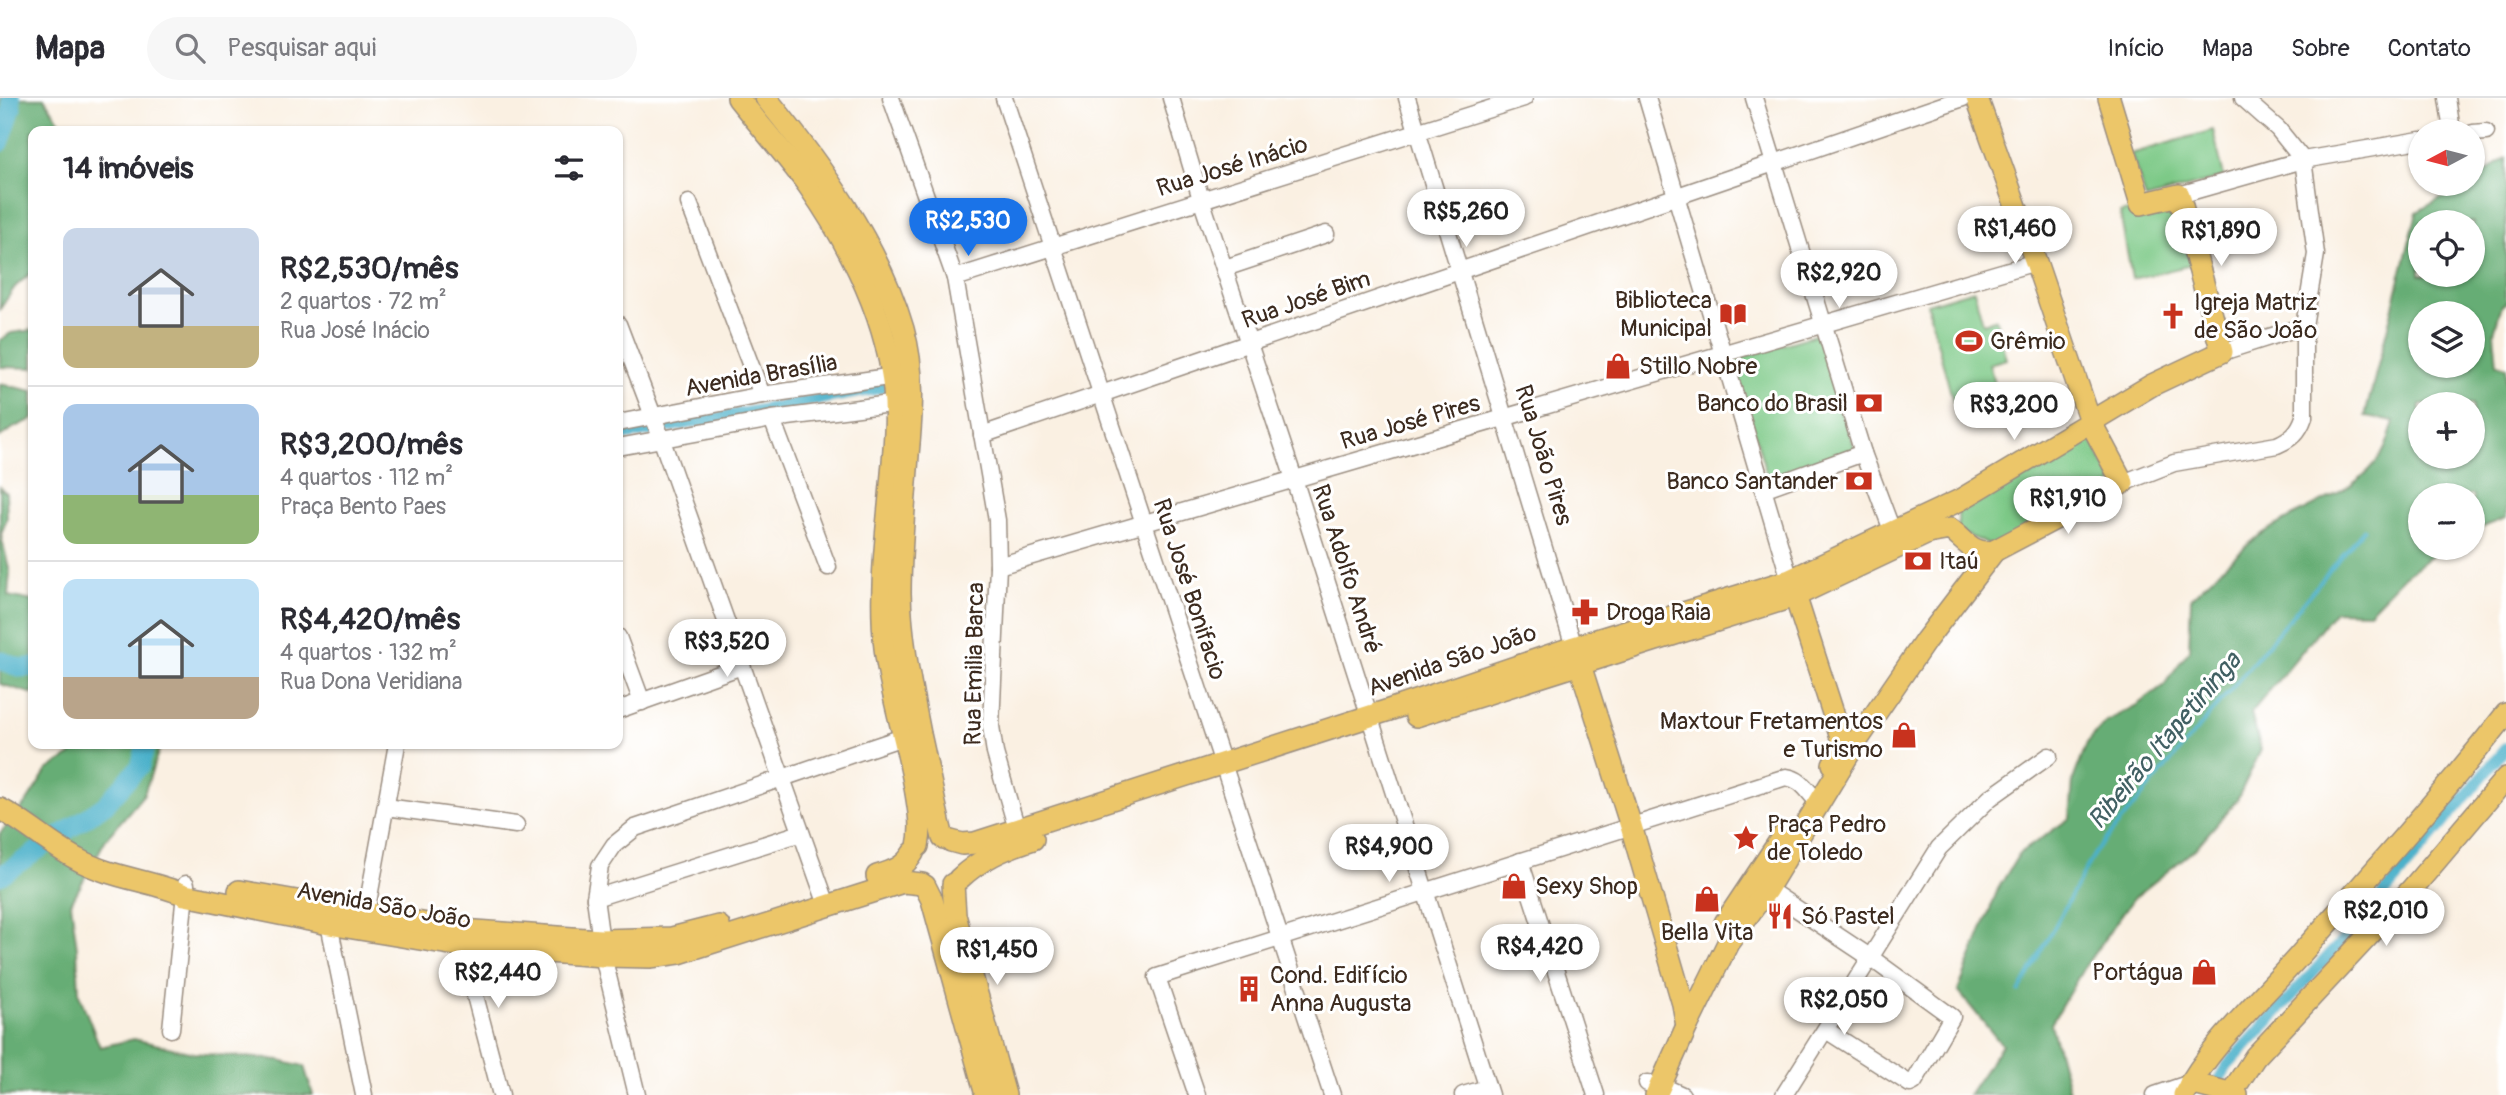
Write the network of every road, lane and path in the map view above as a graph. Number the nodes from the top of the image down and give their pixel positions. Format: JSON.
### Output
{"nodes":[{"id":1,"x":738,"y":98,"type":"edge"},
{"id":2,"x":766,"y":98,"type":"edge"},
{"id":3,"x":891,"y":98,"type":"edge"},
{"id":4,"x":1004,"y":98,"type":"edge"},
{"id":5,"x":1171,"y":98,"type":"edge"},
{"id":6,"x":1407,"y":98,"type":"edge"},
{"id":7,"x":1524,"y":98,"type":"edge"},
{"id":8,"x":1647,"y":98,"type":"edge"},
{"id":9,"x":1754,"y":98,"type":"edge"},
{"id":10,"x":1963,"y":98,"type":"edge"},
{"id":11,"x":1977,"y":98,"type":"edge"},
{"id":12,"x":2109,"y":98,"type":"edge"},
{"id":13,"x":2243,"y":98,"type":"edge"},
{"id":14,"x":2447,"y":98,"type":"edge"},
{"id":15,"x":2450,"y":119,"type":"edge"},
{"id":16,"x":1417,"y":131,"type":"junction"},
{"id":17,"x":2408,"y":143,"type":"edge"},
{"id":18,"x":2303,"y":160,"type":"junction"},
{"id":19,"x":1775,"y":163,"type":"junction"},
{"id":20,"x":2179,"y":195,"type":"junction"},
{"id":21,"x":1676,"y":196,"type":"junction"},
{"id":22,"x":1201,"y":200,"type":"junction"},
{"id":23,"x":689,"y":203,"type":"dead end"},
{"id":24,"x":1326,"y":234,"type":"dead end"},
{"id":25,"x":1053,"y":246,"type":"junction"},
{"id":26,"x":2036,"y":262,"type":"junction"},
{"id":27,"x":1225,"y":268,"type":"junction"},
{"id":28,"x":1460,"y":271,"type":"junction"},
{"id":29,"x":955,"y":278,"type":"junction"},
{"id":30,"x":1824,"y":325,"type":"junction"},
{"id":31,"x":2304,"y":326,"type":"junction"},
{"id":32,"x":623,"y":337,"type":"edge"},
{"id":33,"x":1250,"y":343,"type":"junction"},
{"id":34,"x":2222,"y":352,"type":"junction"},
{"id":35,"x":1724,"y":354,"type":"junction"},
{"id":36,"x":902,"y":375,"type":"junction"},
{"id":37,"x":1102,"y":394,"type":"junction"},
{"id":38,"x":762,"y":395,"type":"junction"},
{"id":39,"x":904,"y":402,"type":"junction"},
{"id":40,"x":1506,"y":417,"type":"junction"},
{"id":41,"x":772,"y":419,"type":"junction"},
{"id":42,"x":2090,"y":421,"type":"junction"},
{"id":43,"x":623,"y":424,"type":"edge"},
{"id":44,"x":658,"y":428,"type":"junction"},
{"id":45,"x":982,"y":435,"type":"junction"},
{"id":46,"x":623,"y":445,"type":"edge"},
{"id":47,"x":1863,"y":453,"type":"junction"},
{"id":48,"x":1294,"y":479,"type":"junction"},
{"id":49,"x":2123,"y":483,"type":"junction"},
{"id":50,"x":1763,"y":489,"type":"junction"},
{"id":51,"x":1960,"y":500,"type":"junction"},
{"id":52,"x":1144,"y":523,"type":"junction"},
{"id":53,"x":1893,"y":533,"type":"junction"},
{"id":54,"x":1957,"y":534,"type":"junction"},
{"id":55,"x":1994,"y":551,"type":"junction"},
{"id":56,"x":828,"y":566,"type":"dead end"},
{"id":57,"x":998,"y":566,"type":"junction"},
{"id":58,"x":1792,"y":588,"type":"junction"},
{"id":59,"x":623,"y":651,"type":"edge"},
{"id":60,"x":1577,"y":655,"type":"junction"},
{"id":61,"x":742,"y":666,"type":"junction"},
{"id":62,"x":642,"y":702,"type":"junction"},
{"id":63,"x":623,"y":708,"type":"edge"},
{"id":64,"x":2506,"y":715,"type":"edge"},
{"id":65,"x":1372,"y":723,"type":"junction"},
{"id":66,"x":1837,"y":725,"type":"junction"},
{"id":67,"x":1862,"y":733,"type":"junction"},
{"id":68,"x":903,"y":737,"type":"junction"},
{"id":69,"x":396,"y":749,"type":"edge"},
{"id":70,"x":2049,"y":757,"type":"dead end"},
{"id":71,"x":1225,"y":770,"type":"junction"},
{"id":72,"x":2506,"y":778,"type":"edge"},
{"id":73,"x":782,"y":779,"type":"junction"},
{"id":74,"x":1815,"y":799,"type":"junction"},
{"id":75,"x":386,"y":807,"type":"junction"},
{"id":76,"x":3,"y":811,"type":"edge"},
{"id":77,"x":516,"y":825,"type":"dead end"},
{"id":78,"x":1631,"y":826,"type":"junction"},
{"id":79,"x":801,"y":833,"type":"junction"},
{"id":80,"x":1019,"y":836,"type":"junction"},
{"id":81,"x":947,"y":839,"type":"junction"},
{"id":82,"x":916,"y":849,"type":"junction"},
{"id":83,"x":1520,"y":861,"type":"junction"},
{"id":84,"x":956,"y":881,"type":"junction"},
{"id":85,"x":924,"y":885,"type":"junction"},
{"id":86,"x":1757,"y":888,"type":"junction"},
{"id":87,"x":185,"y":889,"type":"junction"},
{"id":88,"x":1426,"y":891,"type":"junction"},
{"id":89,"x":595,"y":898,"type":"junction"},
{"id":90,"x":824,"y":899,"type":"junction"},
{"id":91,"x":329,"y":916,"type":"junction"},
{"id":92,"x":364,"y":922,"type":"junction"},
{"id":93,"x":1280,"y":937,"type":"junction"},
{"id":94,"x":462,"y":938,"type":"junction"},
{"id":95,"x":601,"y":948,"type":"junction"},
{"id":96,"x":1871,"y":958,"type":"junction"},
{"id":97,"x":1683,"y":1004,"type":"junction"},
{"id":98,"x":1687,"y":1026,"type":"junction"},
{"id":99,"x":171,"y":1029,"type":"dead end"},
{"id":100,"x":1826,"y":1030,"type":"junction"},
{"id":101,"x":2191,"y":1088,"type":"edge"},
{"id":102,"x":1652,"y":1090,"type":"edge"},
{"id":103,"x":1489,"y":1091,"type":"edge"},
{"id":104,"x":2233,"y":1094,"type":"edge"},
{"id":105,"x":363,"y":1095,"type":"edge"},
{"id":106,"x":501,"y":1095,"type":"edge"},
{"id":107,"x":638,"y":1095,"type":"edge"},
{"id":108,"x":986,"y":1095,"type":"edge"},
{"id":109,"x":1005,"y":1095,"type":"edge"},
{"id":110,"x":1197,"y":1095,"type":"edge"},
{"id":111,"x":1332,"y":1095,"type":"edge"},
{"id":112,"x":1463,"y":1095,"type":"edge"},
{"id":113,"x":1596,"y":1095,"type":"edge"},
{"id":114,"x":1682,"y":1095,"type":"edge"},
{"id":115,"x":1784,"y":1095,"type":"edge"},
{"id":116,"x":2155,"y":1095,"type":"edge"}],
"edges":[{"from":1,"to":36,"type":"main road"},
{"from":2,"to":36,"type":"main road"},
{"from":3,"to":29,"type":"street","name":"Rua Emilia Barca"},
{"from":4,"to":25,"type":"street","name":"Rua José Bonifacio"},
{"from":5,"to":22,"type":"street","name":"Rua Adolfo André"},
{"from":6,"to":16,"type":"street","name":"Rua João Pires"},
{"from":7,"to":16,"type":"street","name":"Rua José Inácio"},
{"from":8,"to":21,"type":"street"},
{"from":9,"to":19,"type":"street"},
{"from":10,"to":19,"type":"street","name":"Rua José Bim"},
{"from":11,"to":26,"type":"main road"},
{"from":12,"to":20,"type":"main road"},
{"from":13,"to":18,"type":"street"},
{"from":14,"to":15,"type":"street"},
{"from":16,"to":22,"type":"street","name":"Rua José Inácio"},
{"from":16,"to":28,"type":"street","name":"Rua João Pires"},
{"from":17,"to":18,"type":"street"},
{"from":18,"to":20,"type":"street"},
{"from":18,"to":31,"type":"street"},
{"from":19,"to":21,"type":"street","name":"Rua José Bim"},
{"from":19,"to":30,"type":"street"},
{"from":20,"to":34,"type":"main road"},
{"from":21,"to":28,"type":"street","name":"Rua José Bim"},
{"from":21,"to":35,"type":"street"},
{"from":22,"to":25,"type":"street","name":"Rua José Inácio"},
{"from":22,"to":27,"type":"street","name":"Rua Adolfo André"},
{"from":23,"to":38,"type":"street"},
{"from":24,"to":27,"type":"street"},
{"from":25,"to":29,"type":"street","name":"Rua José Inácio"},
{"from":25,"to":37,"type":"street","name":"Rua José Bonifacio"},
{"from":26,"to":30,"type":"street","name":"Rua José Pires"},
{"from":26,"to":42,"type":"main road"},
{"from":27,"to":33,"type":"street","name":"Rua Adolfo André"},
{"from":28,"to":33,"type":"street","name":"Rua José Bim"},
{"from":28,"to":40,"type":"street","name":"Rua João Pires"},
{"from":29,"to":45,"type":"street","name":"Rua Emilia Barca"},
{"from":30,"to":35,"type":"street","name":"Rua José Pires"},
{"from":30,"to":47,"type":"street"},
{"from":31,"to":34,"type":"street"},
{"from":31,"to":49,"type":"street"},
{"from":32,"to":44,"type":"street"},
{"from":33,"to":37,"type":"street","name":"Rua José Bim"},
{"from":33,"to":48,"type":"street","name":"Rua Adolfo André"},
{"from":34,"to":42,"type":"main road","name":"Avenida São João"},
{"from":35,"to":40,"type":"street","name":"Rua José Pires"},
{"from":35,"to":50,"type":"street"},
{"from":36,"to":38,"type":"street","name":"Avenida Brasília"},
{"from":36,"to":39,"type":"main road"},
{"from":37,"to":45,"type":"street","name":"Rua José Bim"},
{"from":37,"to":52,"type":"street","name":"Rua José Bonifacio"},
{"from":38,"to":44,"type":"street","name":"Avenida Brasília"},
{"from":39,"to":41,"type":"street","name":"Avenida Brasília"},
{"from":39,"to":68,"type":"main road"},
{"from":39,"to":81,"type":"main road"},
{"from":40,"to":48,"type":"street","name":"Rua José Pires"},
{"from":40,"to":60,"type":"street","name":"Rua João Pires"},
{"from":41,"to":44,"type":"street","name":"Avenida Brasília"},
{"from":41,"to":56,"type":"street"},
{"from":42,"to":49,"type":"main road"},
{"from":42,"to":51,"type":"main road","name":"Avenida São João"},
{"from":43,"to":44,"type":"street","name":"Avenida Brasília"},
{"from":44,"to":46,"type":"street","name":"Avenida Brasília"},
{"from":44,"to":61,"type":"street"},
{"from":45,"to":57,"type":"street","name":"Rua Emilia Barca"},
{"from":47,"to":50,"type":"street"},
{"from":47,"to":53,"type":"street"},
{"from":48,"to":52,"type":"street","name":"Rua José Pires"},
{"from":48,"to":65,"type":"street","name":"Rua Adolfo André"},
{"from":49,"to":55,"type":"main road"},
{"from":50,"to":58,"type":"street"},
{"from":51,"to":53,"type":"main road","name":"Avenida São João"},
{"from":51,"to":54,"type":"main road"},
{"from":52,"to":57,"type":"street","name":"Rua José Pires"},
{"from":52,"to":71,"type":"street","name":"Rua José Bonifacio"},
{"from":53,"to":58,"type":"main road","name":"Avenida São João"},
{"from":54,"to":55,"type":"main road"},
{"from":54,"to":58,"type":"main road","name":"Avenida São João"},
{"from":55,"to":67,"type":"main road"},
{"from":57,"to":80,"type":"street","name":"Rua Emilia Barca"},
{"from":58,"to":60,"type":"main road","name":"Avenida São João"},
{"from":58,"to":66,"type":"main road"},
{"from":59,"to":62,"type":"street"},
{"from":60,"to":65,"type":"main road","name":"Avenida São João"},
{"from":60,"to":78,"type":"main road","name":"Rua João Pires"},
{"from":61,"to":62,"type":"street"},
{"from":61,"to":73,"type":"street"},
{"from":62,"to":63,"type":"street"},
{"from":64,"to":101,"type":"main road"},
{"from":65,"to":71,"type":"main road","name":"Avenida São João"},
{"from":65,"to":88,"type":"street","name":"Rua Adolfo André"},
{"from":66,"to":67,"type":"main road"},
{"from":66,"to":74,"type":"main road"},
{"from":67,"to":74,"type":"main road"},
{"from":68,"to":73,"type":"street"},
{"from":68,"to":82,"type":"main road"},
{"from":69,"to":75,"type":"street"},
{"from":70,"to":96,"type":"street"},
{"from":71,"to":80,"type":"main road","name":"Avenida São João"},
{"from":71,"to":93,"type":"street","name":"Rua José Bonifacio"},
{"from":72,"to":104,"type":"main road"},
{"from":73,"to":79,"type":"street"},
{"from":73,"to":89,"type":"street"},
{"from":74,"to":78,"type":"street"},
{"from":74,"to":86,"type":"main road"},
{"from":75,"to":77,"type":"street"},
{"from":75,"to":92,"type":"street"},
{"from":76,"to":87,"type":"main road","name":"Avenida São João"},
{"from":78,"to":83,"type":"street"},
{"from":78,"to":97,"type":"main road"},
{"from":79,"to":89,"type":"street"},
{"from":79,"to":90,"type":"street"},
{"from":80,"to":81,"type":"main road","name":"Avenida São João"},
{"from":80,"to":84,"type":"main road","name":"Avenida São João"},
{"from":81,"to":82,"type":"main road"},
{"from":81,"to":84,"type":"main road"},
{"from":82,"to":85,"type":"main road"},
{"from":82,"to":90,"type":"main road","name":"Avenida São João"},
{"from":83,"to":88,"type":"street"},
{"from":83,"to":113,"type":"street"},
{"from":84,"to":85,"type":"main road"},
{"from":84,"to":109,"type":"main road"},
{"from":85,"to":90,"type":"main road","name":"Avenida São João"},
{"from":85,"to":108,"type":"main road"},
{"from":86,"to":96,"type":"street"},
{"from":86,"to":97,"type":"main road"},
{"from":86,"to":98,"type":"main road"},
{"from":87,"to":91,"type":"main road","name":"Avenida São João"},
{"from":87,"to":99,"type":"street"},
{"from":88,"to":93,"type":"street"},
{"from":88,"to":103,"type":"street","name":"Rua Adolfo André"},
{"from":89,"to":95,"type":"street"},
{"from":90,"to":95,"type":"main road","name":"Avenida São João"},
{"from":91,"to":92,"type":"main road","name":"Avenida São João"},
{"from":91,"to":105,"type":"street"},
{"from":92,"to":94,"type":"main road","name":"Avenida São João"},
{"from":93,"to":110,"type":"street"},
{"from":93,"to":111,"type":"street","name":"Rua José Bonifacio"},
{"from":94,"to":95,"type":"main road","name":"Avenida São João"},
{"from":94,"to":106,"type":"street"},
{"from":95,"to":107,"type":"street"},
{"from":96,"to":100,"type":"street"},
{"from":96,"to":100,"type":"street"},
{"from":97,"to":98,"type":"main road"},
{"from":97,"to":102,"type":"main road"},
{"from":98,"to":102,"type":"main road"},
{"from":100,"to":115,"type":"street"},
{"from":101,"to":104,"type":"main road"},
{"from":101,"to":116,"type":"street"},
{"from":102,"to":114,"type":"street"},
{"from":103,"to":112,"type":"street"}]}
